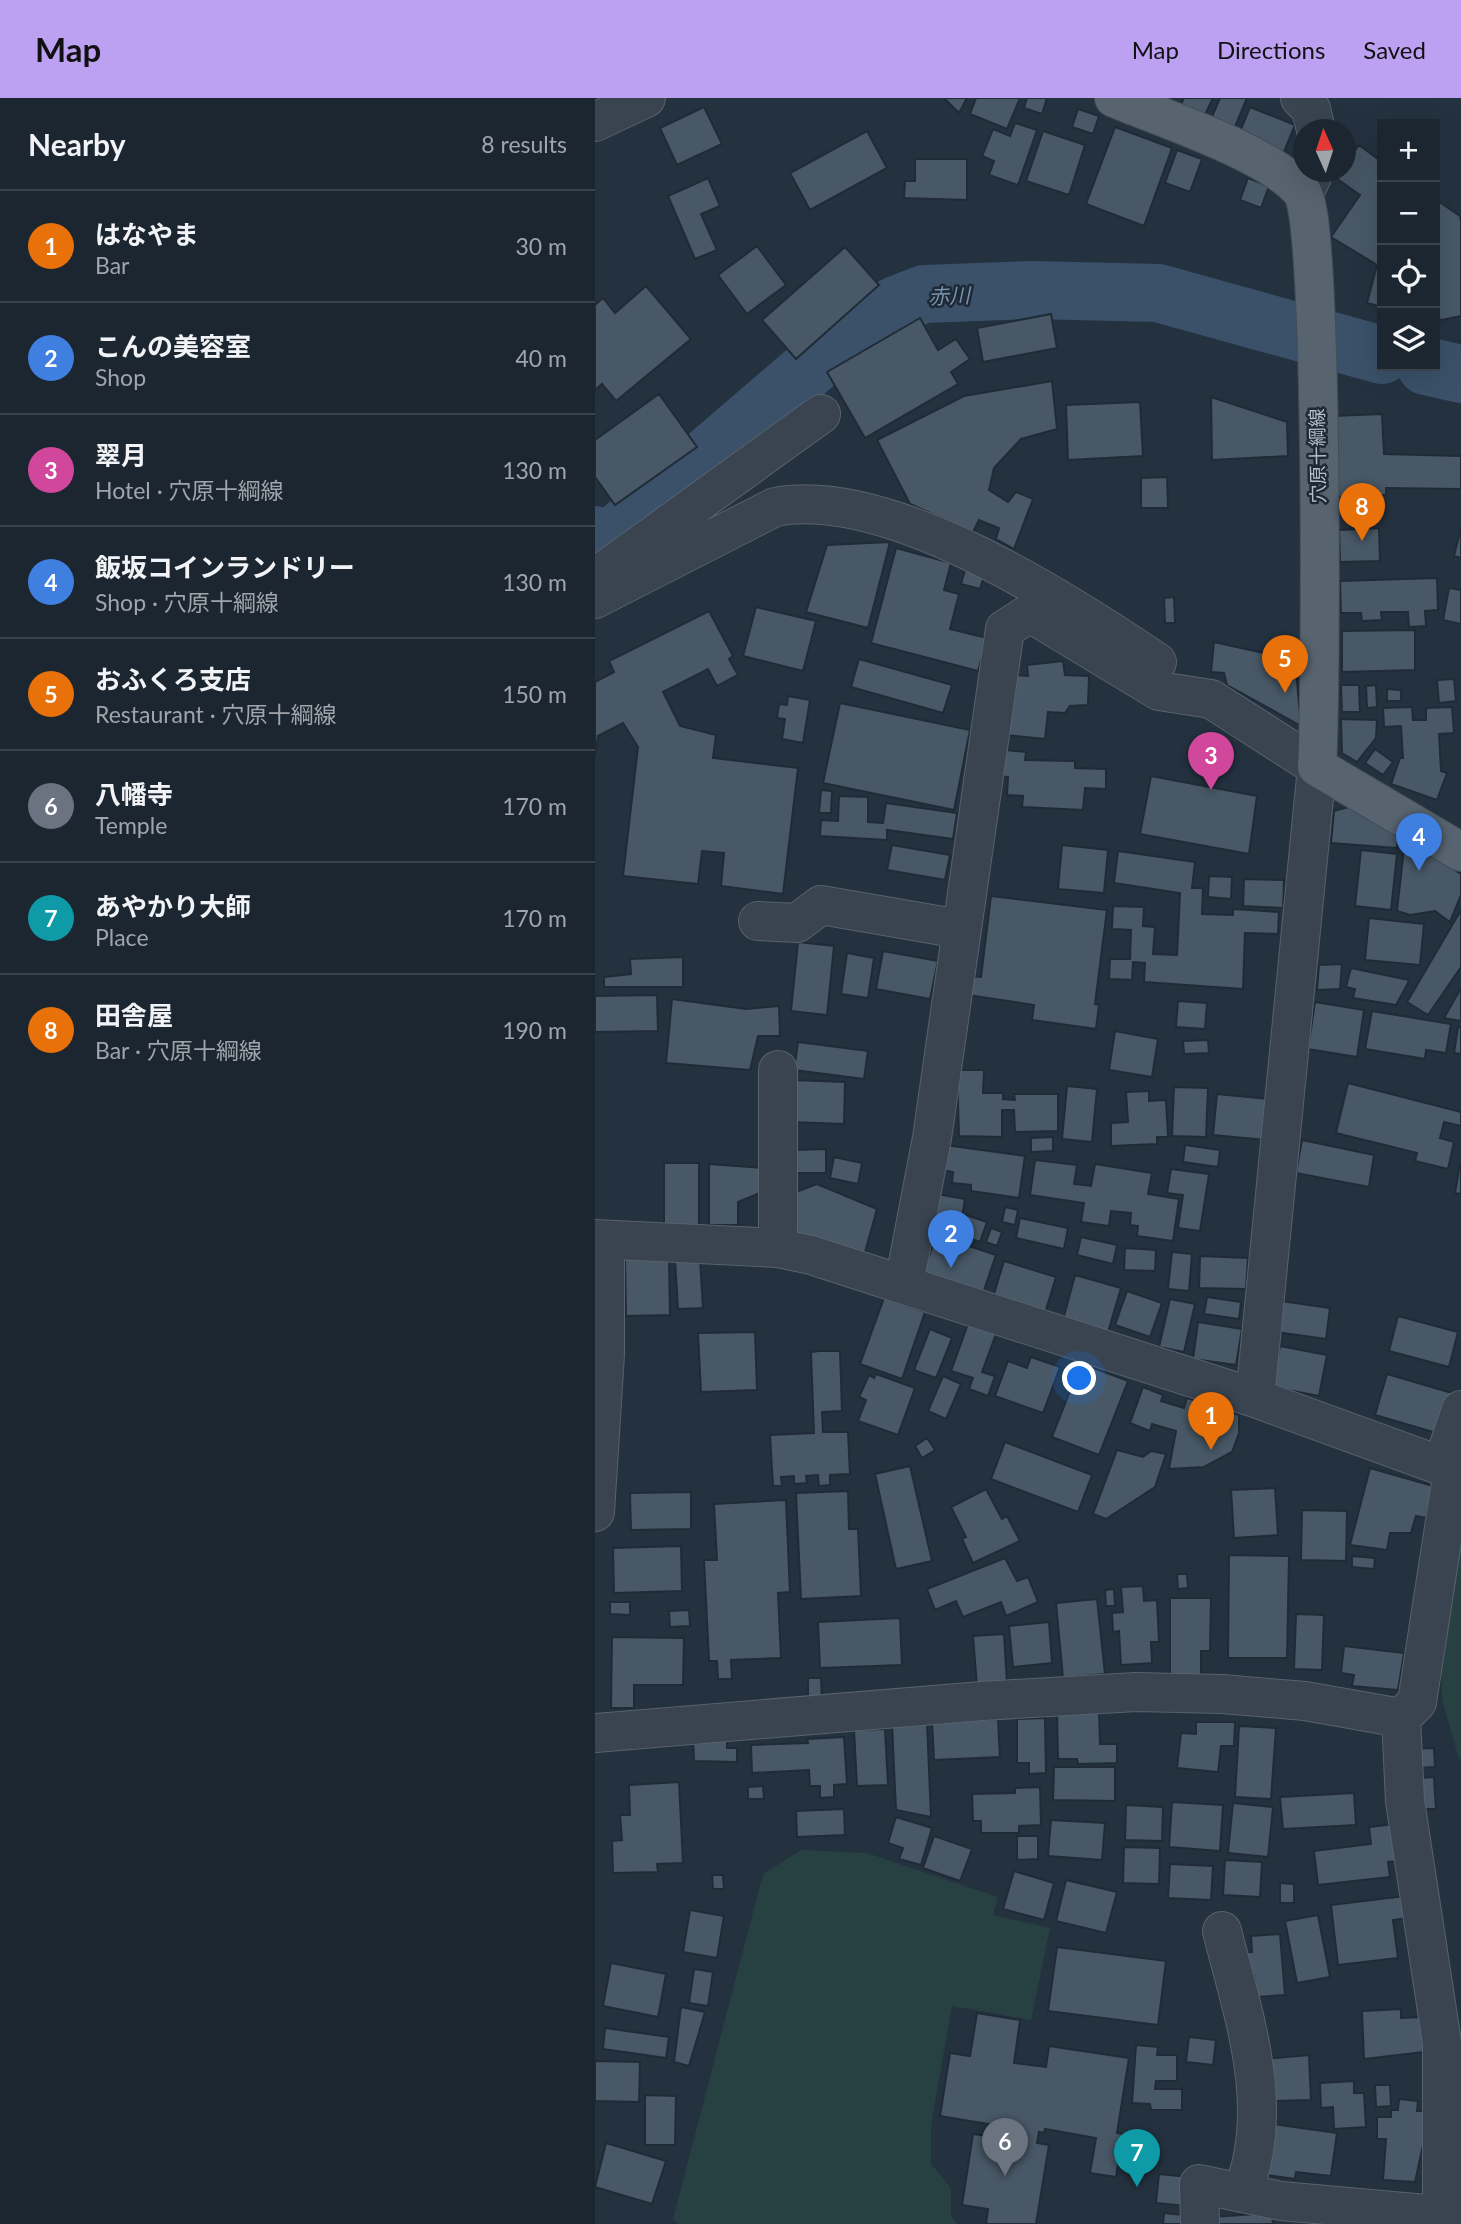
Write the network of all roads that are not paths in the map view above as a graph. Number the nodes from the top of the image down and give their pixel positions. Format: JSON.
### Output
{"nodes":[{"id":1,"x":646,"y":98,"type":"edge"},
{"id":2,"x":1114,"y":98,"type":"edge"},
{"id":3,"x":1300,"y":98,"type":"edge"},
{"id":4,"x":1313,"y":119,"type":"edge"},
{"id":5,"x":595,"y":122,"type":"edge"},
{"id":6,"x":1309,"y":183,"type":"edge"},
{"id":7,"x":821,"y":414,"type":"dead end"},
{"id":8,"x":595,"y":578,"type":"edge"},
{"id":9,"x":595,"y":599,"type":"edge"},
{"id":10,"x":1211,"y":699,"type":"junction"},
{"id":11,"x":1317,"y":767,"type":"junction"},
{"id":12,"x":1461,"y":852,"type":"edge"},
{"id":13,"x":758,"y":921,"type":"dead end"},
{"id":14,"x":960,"y":929,"type":"junction"},
{"id":15,"x":778,"y":1070,"type":"dead end"},
{"id":16,"x":600,"y":1240,"type":"edge"},
{"id":17,"x":778,"y":1248,"type":"junction"},
{"id":18,"x":904,"y":1284,"type":"junction"},
{"id":19,"x":1255,"y":1398,"type":"junction"},
{"id":20,"x":1461,"y":1410,"type":"edge"},
{"id":21,"x":1452,"y":1470,"type":"edge"},
{"id":22,"x":595,"y":1512,"type":"edge"},
{"id":23,"x":1401,"y":1718,"type":"junction"},
{"id":24,"x":595,"y":1733,"type":"edge"},
{"id":25,"x":1221,"y":1931,"type":"dead end"},
{"id":26,"x":1242,"y":2193,"type":"junction"},
{"id":27,"x":1451,"y":2215,"type":"edge"},
{"id":28,"x":1200,"y":2224,"type":"edge"}],
"edges":[{"from":1,"to":5,"type":"street"},
{"from":2,"to":6,"type":"main road","name":"穴原十綱線"},
{"from":3,"to":4,"type":"street"},
{"from":6,"to":11,"type":"main road","name":"穴原十綱線"},
{"from":7,"to":8,"type":"street"},
{"from":9,"to":10,"type":"street"},
{"from":10,"to":11,"type":"street"},
{"from":10,"to":14,"type":"street"},
{"from":11,"to":12,"type":"main road"},
{"from":11,"to":19,"type":"street"},
{"from":13,"to":14,"type":"street"},
{"from":14,"to":18,"type":"street"},
{"from":15,"to":17,"type":"street"},
{"from":16,"to":17,"type":"street"},
{"from":16,"to":22,"type":"street"},
{"from":17,"to":18,"type":"street"},
{"from":18,"to":19,"type":"street"},
{"from":19,"to":21,"type":"street"},
{"from":20,"to":21,"type":"street"},
{"from":21,"to":23,"type":"street"},
{"from":23,"to":24,"type":"street"},
{"from":23,"to":27,"type":"street"},
{"from":25,"to":26,"type":"street"},
{"from":26,"to":27,"type":"street"},
{"from":26,"to":28,"type":"street"}]}
